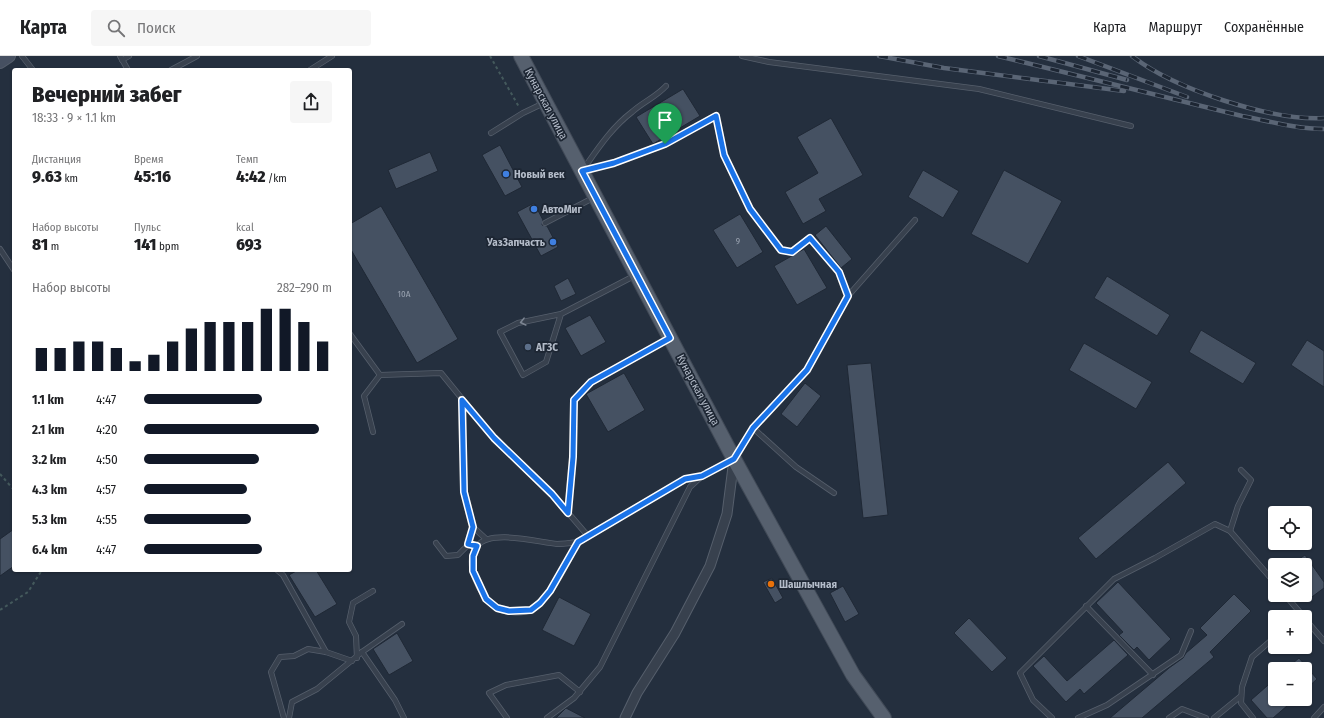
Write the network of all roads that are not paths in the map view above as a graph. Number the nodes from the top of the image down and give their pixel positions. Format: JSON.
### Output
{"nodes":[{"id":1,"x":9,"y":56,"type":"edge"},
{"id":2,"x":22,"y":56,"type":"edge"},
{"id":3,"x":129,"y":56,"type":"edge"},
{"id":4,"x":196,"y":56,"type":"edge"},
{"id":5,"x":332,"y":56,"type":"edge"},
{"id":6,"x":521,"y":56,"type":"edge"},
{"id":7,"x":742,"y":56,"type":"edge"},
{"id":8,"x":121,"y":58,"type":"edge"},
{"id":9,"x":0,"y":62,"type":"edge"},
{"id":10,"x":180,"y":65,"type":"junction"},
{"id":11,"x":31,"y":68,"type":"edge"},
{"id":12,"x":127,"y":68,"type":"edge"},
{"id":13,"x":175,"y":68,"type":"edge"},
{"id":14,"x":182,"y":68,"type":"edge"},
{"id":15,"x":313,"y":68,"type":"edge"},
{"id":16,"x":666,"y":86,"type":"dead end"},
{"id":17,"x":545,"y":102,"type":"junction"},
{"id":18,"x":1131,"y":126,"type":"dead end"},
{"id":19,"x":491,"y":133,"type":"dead end"},
{"id":20,"x":582,"y":171,"type":"junction"},
{"id":21,"x":596,"y":197,"type":"junction"},
{"id":22,"x":915,"y":220,"type":"dead end"},
{"id":23,"x":545,"y":223,"type":"dead end"},
{"id":24,"x":0,"y":249,"type":"edge"},
{"id":25,"x":12,"y":267,"type":"edge"},
{"id":26,"x":638,"y":274,"type":"junction"},
{"id":27,"x":848,"y":296,"type":"junction"},
{"id":28,"x":561,"y":314,"type":"junction"},
{"id":29,"x":352,"y":337,"type":"edge"},
{"id":30,"x":670,"y":338,"type":"junction"},
{"id":31,"x":380,"y":375,"type":"junction"},
{"id":32,"x":462,"y":400,"type":"junction"},
{"id":33,"x":753,"y":428,"type":"junction"},
{"id":34,"x":372,"y":432,"type":"dead end"},
{"id":35,"x":734,"y":459,"type":"junction"},
{"id":36,"x":1241,"y":470,"type":"dead end"},
{"id":37,"x":702,"y":476,"type":"junction"},
{"id":38,"x":834,"y":493,"type":"dead end"},
{"id":39,"x":568,"y":513,"type":"junction"},
{"id":40,"x":473,"y":527,"type":"junction"},
{"id":41,"x":1230,"y":531,"type":"junction"},
{"id":42,"x":588,"y":536,"type":"junction"},
{"id":43,"x":486,"y":539,"type":"junction"},
{"id":44,"x":578,"y":542,"type":"junction"},
{"id":45,"x":436,"y":543,"type":"dead end"},
{"id":46,"x":468,"y":544,"type":"junction"},
{"id":47,"x":477,"y":546,"type":"junction"},
{"id":48,"x":279,"y":572,"type":"edge"},
{"id":49,"x":1268,"y":575,"type":"edge"},
{"id":50,"x":372,"y":591,"type":"dead end"},
{"id":51,"x":1291,"y":602,"type":"edge"},
{"id":52,"x":1086,"y":606,"type":"junction"},
{"id":53,"x":1297,"y":610,"type":"edge"},
{"id":54,"x":402,"y":624,"type":"dead end"},
{"id":55,"x":1312,"y":627,"type":"edge"},
{"id":56,"x":1191,"y":631,"type":"dead end"},
{"id":57,"x":1324,"y":641,"type":"edge"},
{"id":58,"x":1268,"y":643,"type":"edge"},
{"id":59,"x":326,"y":652,"type":"junction"},
{"id":60,"x":362,"y":652,"type":"junction"},
{"id":61,"x":357,"y":658,"type":"junction"},
{"id":62,"x":352,"y":661,"type":"junction"},
{"id":63,"x":1152,"y":675,"type":"junction"},
{"id":64,"x":580,"y":692,"type":"junction"},
{"id":65,"x":1241,"y":696,"type":"junction"},
{"id":66,"x":1324,"y":708,"type":"edge"},
{"id":67,"x":284,"y":718,"type":"edge"},
{"id":68,"x":289,"y":718,"type":"edge"},
{"id":69,"x":404,"y":718,"type":"edge"},
{"id":70,"x":507,"y":718,"type":"edge"},
{"id":71,"x":547,"y":718,"type":"edge"},
{"id":72,"x":625,"y":718,"type":"edge"},
{"id":73,"x":884,"y":718,"type":"edge"},
{"id":74,"x":1052,"y":718,"type":"edge"},
{"id":75,"x":1078,"y":718,"type":"edge"},
{"id":76,"x":1169,"y":718,"type":"edge"},
{"id":77,"x":1206,"y":718,"type":"edge"},
{"id":78,"x":1214,"y":718,"type":"edge"},
{"id":79,"x":1253,"y":718,"type":"edge"},
{"id":80,"x":1314,"y":718,"type":"edge"}],
"edges":[{"from":1,"to":9,"type":"main road"},
{"from":2,"to":11,"type":"lane"},
{"from":3,"to":8,"type":"lane"},
{"from":4,"to":10,"type":"lane"},
{"from":5,"to":15,"type":"lane"},
{"from":6,"to":17,"type":"main road","name":"Кунарская улица"},
{"from":7,"to":18,"type":"lane"},
{"from":8,"to":12,"type":"lane"},
{"from":10,"to":13,"type":"lane"},
{"from":10,"to":14,"type":"lane"},
{"from":16,"to":20,"type":"lane"},
{"from":17,"to":19,"type":"lane"},
{"from":17,"to":20,"type":"main road","name":"Кунарская улица"},
{"from":20,"to":21,"type":"main road","name":"Кунарская улица"},
{"from":20,"to":27,"type":"lane"},
{"from":21,"to":23,"type":"lane"},
{"from":21,"to":26,"type":"main road","name":"Кунарская улица"},
{"from":22,"to":27,"type":"lane"},
{"from":24,"to":25,"type":"lane"},
{"from":26,"to":28,"type":"lane"},
{"from":26,"to":30,"type":"main road","name":"Кунарская улица"},
{"from":27,"to":33,"type":"lane"},
{"from":28,"to":28,"type":"lane","one_way":true},
{"from":29,"to":31,"type":"lane"},
{"from":30,"to":35,"type":"main road","name":"Кунарская улица"},
{"from":30,"to":39,"type":"lane"},
{"from":31,"to":32,"type":"lane"},
{"from":31,"to":34,"type":"lane"},
{"from":32,"to":39,"type":"lane"},
{"from":32,"to":40,"type":"lane"},
{"from":33,"to":35,"type":"lane"},
{"from":33,"to":38,"type":"lane"},
{"from":35,"to":37,"type":"lane"},
{"from":35,"to":72,"type":"street"},
{"from":35,"to":73,"type":"main road","name":"Кунарская улица"},
{"from":36,"to":41,"type":"lane"},
{"from":37,"to":42,"type":"lane"},
{"from":37,"to":64,"type":"lane"},
{"from":39,"to":42,"type":"lane"},
{"from":40,"to":43,"type":"lane"},
{"from":40,"to":46,"type":"lane"},
{"from":41,"to":49,"type":"lane"},
{"from":41,"to":52,"type":"lane"},
{"from":42,"to":44,"type":"lane"},
{"from":43,"to":44,"type":"lane"},
{"from":43,"to":47,"type":"lane"},
{"from":44,"to":47,"type":"lane"},
{"from":45,"to":46,"type":"lane"},
{"from":46,"to":47,"type":"lane"},
{"from":48,"to":59,"type":"lane"},
{"from":50,"to":61,"type":"lane"},
{"from":51,"to":53,"type":"lane"},
{"from":52,"to":63,"type":"lane"},
{"from":52,"to":74,"type":"lane"},
{"from":54,"to":60,"type":"lane"},
{"from":55,"to":57,"type":"lane"},
{"from":56,"to":63,"type":"lane"},
{"from":58,"to":65,"type":"lane"},
{"from":59,"to":62,"type":"lane"},
{"from":59,"to":67,"type":"lane"},
{"from":60,"to":61,"type":"lane"},
{"from":60,"to":69,"type":"lane"},
{"from":61,"to":62,"type":"lane"},
{"from":62,"to":68,"type":"lane"},
{"from":63,"to":75,"type":"lane"},
{"from":64,"to":70,"type":"lane"},
{"from":64,"to":71,"type":"lane"},
{"from":65,"to":78,"type":"lane"},
{"from":65,"to":79,"type":"lane"},
{"from":66,"to":80,"type":"lane"},
{"from":76,"to":77,"type":"lane"}]}
